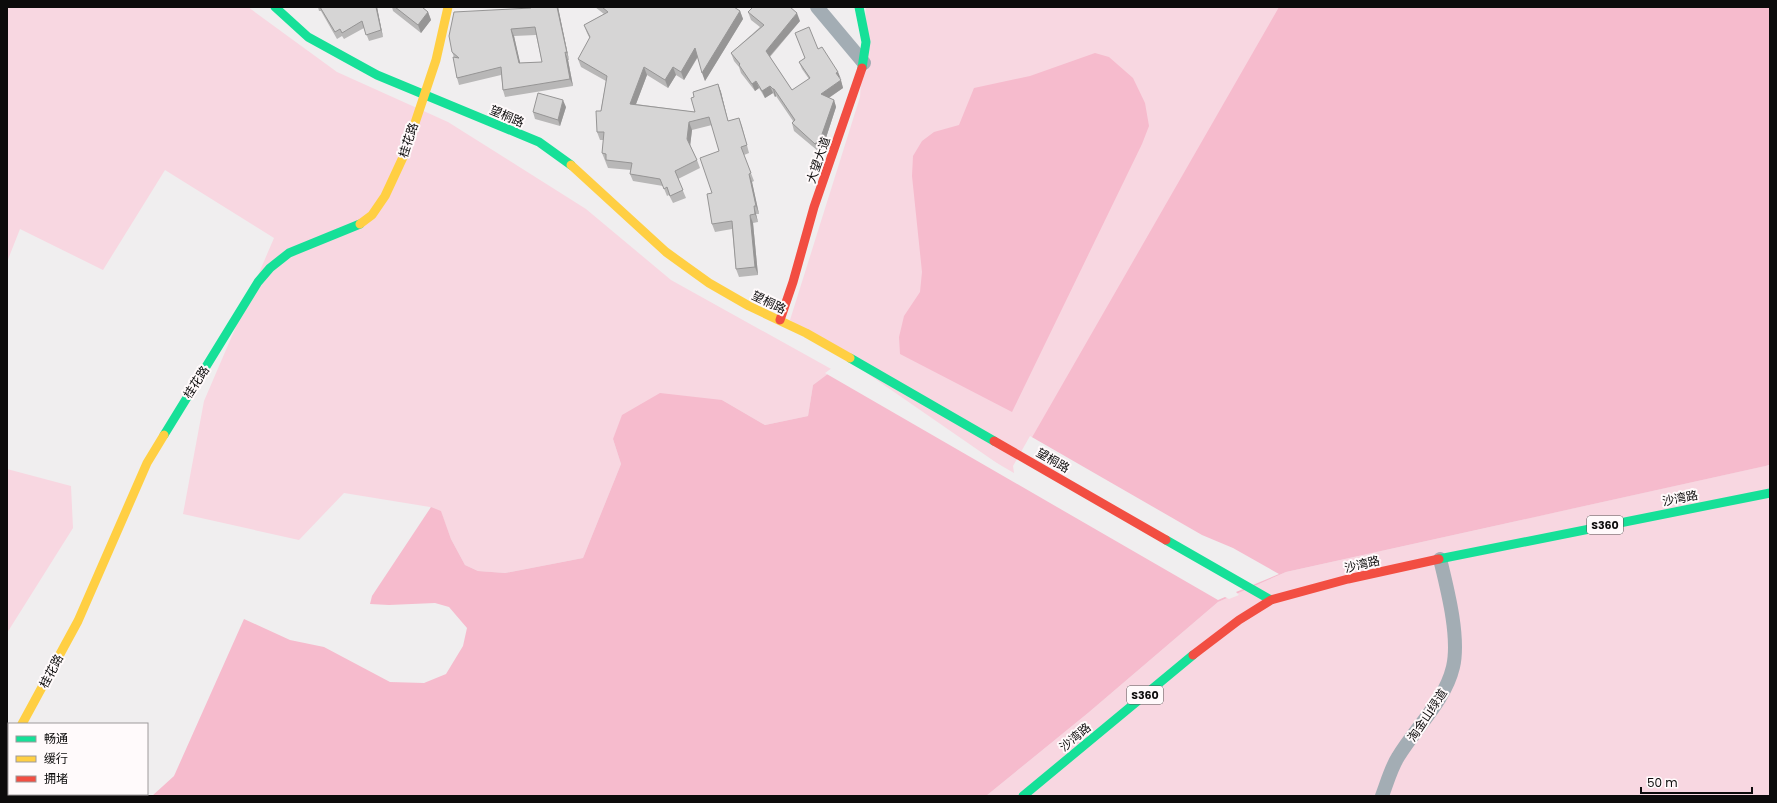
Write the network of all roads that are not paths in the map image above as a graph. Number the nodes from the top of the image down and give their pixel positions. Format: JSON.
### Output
{"nodes":[{"id":1,"x":275,"y":7,"type":"edge"},
{"id":2,"x":448,"y":7,"type":"edge"},
{"id":3,"x":817,"y":7,"type":"edge"},
{"id":4,"x":859,"y":7,"type":"edge"},
{"id":5,"x":864,"y":63,"type":"junction"},
{"id":6,"x":423,"y":94,"type":"junction"},
{"id":7,"x":780,"y":320,"type":"junction"},
{"id":8,"x":1770,"y":493,"type":"edge"},
{"id":9,"x":1440,"y":559,"type":"junction"},
{"id":10,"x":1271,"y":600,"type":"junction"},
{"id":11,"x":23,"y":723,"type":"edge"},
{"id":12,"x":1023,"y":796,"type":"edge"},
{"id":13,"x":1382,"y":796,"type":"edge"}],
"edges":[{"from":1,"to":6,"type":"main road","name":"望桐路"},
{"from":2,"to":6,"type":"main road","name":"桂花路"},
{"from":3,"to":5,"type":"street"},
{"from":4,"to":5,"type":"main road","name":"大望大道"},
{"from":5,"to":7,"type":"main road","name":"大望大道"},
{"from":6,"to":7,"type":"main road","name":"望桐路"},
{"from":6,"to":11,"type":"main road","name":"桂花路"},
{"from":7,"to":10,"type":"main road","name":"望桐路"},
{"from":8,"to":9,"type":"main road","name":"沙湾路","number":"S360"},
{"from":9,"to":10,"type":"main road","name":"沙湾路","number":"S360"},
{"from":9,"to":13,"type":"street","name":"淘金山绿道"},
{"from":10,"to":12,"type":"main road","name":"沙湾路","number":"S360"}]}
